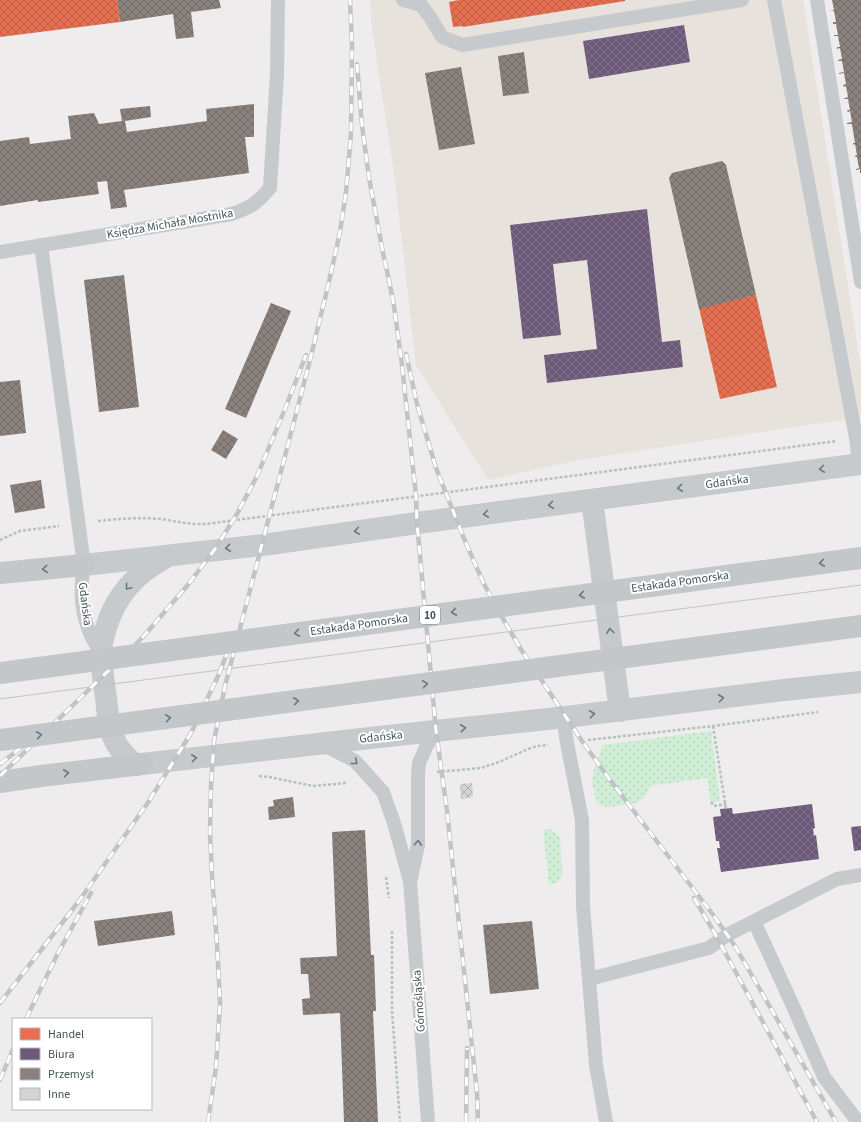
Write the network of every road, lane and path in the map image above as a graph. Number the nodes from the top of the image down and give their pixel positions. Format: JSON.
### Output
{"nodes":[{"id":1,"x":278,"y":0,"type":"edge"},
{"id":2,"x":403,"y":0,"type":"edge"},
{"id":3,"x":742,"y":0,"type":"edge"},
{"id":4,"x":774,"y":0,"type":"edge"},
{"id":5,"x":817,"y":0,"type":"edge"},
{"id":6,"x":42,"y":245,"type":"junction"},
{"id":7,"x":0,"y":252,"type":"edge"},
{"id":8,"x":861,"y":282,"type":"edge"},
{"id":9,"x":839,"y":440,"type":"dead end"},
{"id":10,"x":860,"y":464,"type":"edge"},
{"id":11,"x":592,"y":500,"type":"junction"},
{"id":12,"x":95,"y":521,"type":"dead end"},
{"id":13,"x":62,"y":525,"type":"dead end"},
{"id":14,"x":0,"y":540,"type":"edge"},
{"id":15,"x":169,"y":555,"type":"junction"},
{"id":16,"x":861,"y":558,"type":"edge"},
{"id":17,"x":84,"y":565,"type":"junction"},
{"id":18,"x":0,"y":573,"type":"edge"},
{"id":19,"x":861,"y":626,"type":"edge"},
{"id":20,"x":101,"y":654,"type":"junction"},
{"id":21,"x":0,"y":673,"type":"edge"},
{"id":22,"x":861,"y":682,"type":"edge"},
{"id":23,"x":620,"y":711,"type":"junction"},
{"id":24,"x":566,"y":718,"type":"junction"},
{"id":25,"x":713,"y":726,"type":"dead end"},
{"id":26,"x":436,"y":731,"type":"junction"},
{"id":27,"x":0,"y":740,"type":"edge"},
{"id":28,"x":321,"y":744,"type":"junction"},
{"id":29,"x":139,"y":764,"type":"junction"},
{"id":30,"x":0,"y":782,"type":"edge"},
{"id":31,"x":711,"y":802,"type":"dead end"},
{"id":32,"x":726,"y":804,"type":"junction"},
{"id":33,"x":726,"y":809,"type":"dead end"},
{"id":34,"x":385,"y":870,"type":"dead end"},
{"id":35,"x":861,"y":875,"type":"edge"},
{"id":36,"x":410,"y":881,"type":"junction"},
{"id":37,"x":390,"y":900,"type":"dead end"},
{"id":38,"x":754,"y":921,"type":"junction"},
{"id":39,"x":392,"y":931,"type":"dead end"},
{"id":40,"x":589,"y":979,"type":"junction"},
{"id":41,"x":400,"y":1122,"type":"edge"},
{"id":42,"x":428,"y":1122,"type":"edge"},
{"id":43,"x":606,"y":1122,"type":"edge"},
{"id":44,"x":858,"y":1122,"type":"edge"}],
"edges":[{"from":1,"to":6,"type":"lane","name":"Księdza Michała Mostnika"},
{"from":2,"to":3,"type":"lane"},
{"from":4,"to":10,"type":"lane"},
{"from":5,"to":8,"type":"lane"},
{"from":6,"to":7,"type":"lane","name":"Księdza Michała Mostnika"},
{"from":6,"to":17,"type":"lane"},
{"from":9,"to":12,"type":"path"},
{"from":10,"to":11,"type":"street","name":"Gdańska","one_way":true},
{"from":11,"to":15,"type":"street","name":"Gdańska","one_way":true},
{"from":23,"to":11,"type":"street","one_way":true},
{"from":13,"to":14,"type":"path"},
{"from":15,"to":17,"type":"street","name":"Gdańska"},
{"from":15,"to":20,"type":"street","name":"Gdańska","one_way":true},
{"from":16,"to":21,"type":"main road","name":"Estakada Pomorska","number":"10","one_way":true,"bridge":true},
{"from":17,"to":18,"type":"main road","one_way":true},
{"from":17,"to":20,"type":"lane","name":"Gdańska"},
{"from":27,"to":19,"type":"main road","one_way":true,"bridge":true},
{"from":20,"to":29,"type":"street","name":"Gdańska"},
{"from":23,"to":22,"type":"street","name":"Gdańska","one_way":true},
{"from":24,"to":23,"type":"street","name":"Gdańska","one_way":true},
{"from":26,"to":24,"type":"street","name":"Gdańska","one_way":true},
{"from":24,"to":40,"type":"lane"},
{"from":25,"to":32,"type":"path"},
{"from":26,"to":28,"type":"street","name":"Gdańska"},
{"from":36,"to":26,"type":"lane","name":"Górnośląska","one_way":true},
{"from":29,"to":28,"type":"street","name":"Gdańska","one_way":true},
{"from":28,"to":36,"type":"lane","name":"Górnośląska","one_way":true},
{"from":30,"to":29,"type":"main road","one_way":true},
{"from":31,"to":32,"type":"path"},
{"from":32,"to":33,"type":"path"},
{"from":34,"to":37,"type":"path"},
{"from":35,"to":38,"type":"lane"},
{"from":36,"to":42,"type":"lane","name":"Górnośląska"},
{"from":38,"to":40,"type":"lane"},
{"from":38,"to":44,"type":"lane"},
{"from":39,"to":41,"type":"path"},
{"from":40,"to":43,"type":"lane"}]}
